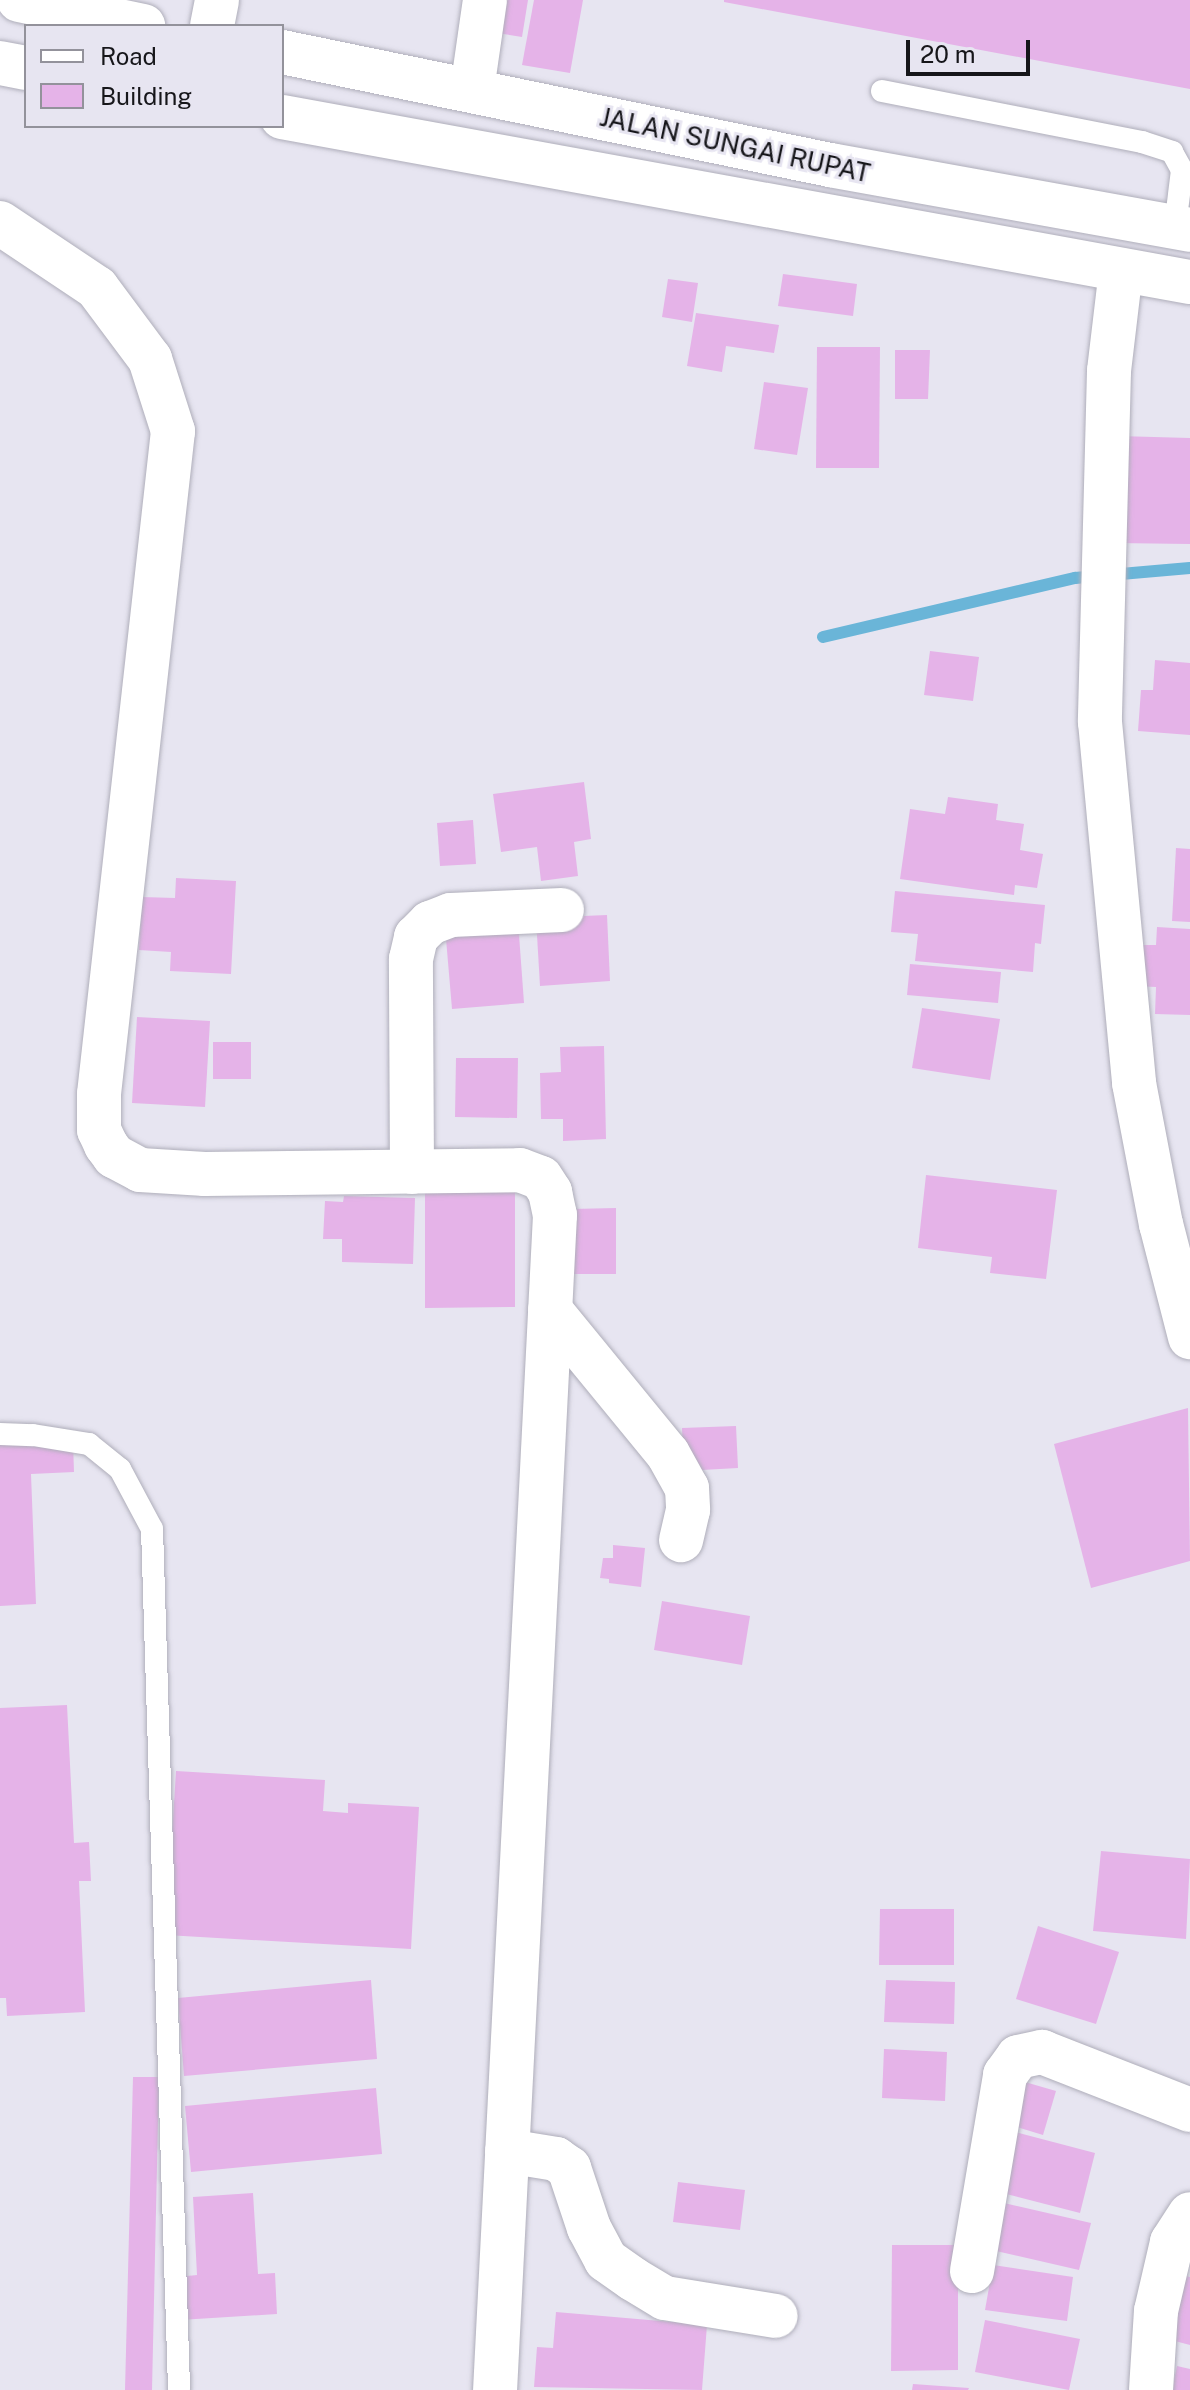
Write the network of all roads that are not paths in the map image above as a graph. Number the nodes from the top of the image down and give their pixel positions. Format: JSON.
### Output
{"nodes":[{"id":1,"x":19,"y":0,"type":"edge"},
{"id":2,"x":217,"y":0,"type":"edge"},
{"id":3,"x":485,"y":0,"type":"edge"},
{"id":4,"x":133,"y":24,"type":"edge"},
{"id":5,"x":212,"y":24,"type":"edge"},
{"id":6,"x":284,"y":52,"type":"edge"},
{"id":7,"x":0,"y":63,"type":"edge"},
{"id":8,"x":24,"y":68,"type":"edge"},
{"id":9,"x":472,"y":90,"type":"junction"},
{"id":10,"x":882,"y":91,"type":"dead end"},
{"id":11,"x":284,"y":117,"type":"edge"},
{"id":12,"x":0,"y":223,"type":"edge"},
{"id":13,"x":1182,"y":228,"type":"edge"},
{"id":14,"x":1121,"y":270,"type":"junction"},
{"id":15,"x":1190,"y":282,"type":"edge"},
{"id":16,"x":562,"y":910,"type":"dead end"},
{"id":17,"x":412,"y":1172,"type":"junction"},
{"id":18,"x":550,"y":1310,"type":"junction"},
{"id":19,"x":1190,"y":1337,"type":"edge"},
{"id":20,"x":0,"y":1434,"type":"edge"},
{"id":21,"x":681,"y":1540,"type":"dead end"},
{"id":22,"x":1190,"y":2110,"type":"edge"},
{"id":23,"x":507,"y":2151,"type":"junction"},
{"id":24,"x":1190,"y":2214,"type":"edge"},
{"id":25,"x":972,"y":2271,"type":"dead end"},
{"id":26,"x":776,"y":2316,"type":"dead end"},
{"id":27,"x":179,"y":2390,"type":"edge"},
{"id":28,"x":495,"y":2390,"type":"edge"},
{"id":29,"x":1151,"y":2390,"type":"edge"}],
"edges":[{"from":1,"to":4,"type":"street"},
{"from":2,"to":5,"type":"street"},
{"from":3,"to":9,"type":"street"},
{"from":6,"to":9,"type":"street","name":"JALAN SUNGAI RUPAT"},
{"from":7,"to":8,"type":"street"},
{"from":9,"to":13,"type":"street","name":"JALAN SUNGAI RUPAT"},
{"from":10,"to":13,"type":"lane"},
{"from":11,"to":14,"type":"street","name":"JALAN SUNGAI RUPAT"},
{"from":12,"to":17,"type":"street"},
{"from":14,"to":15,"type":"street","name":"JALAN SUNGAI RUPAT"},
{"from":14,"to":19,"type":"street"},
{"from":16,"to":17,"type":"street"},
{"from":17,"to":18,"type":"street"},
{"from":18,"to":21,"type":"street"},
{"from":18,"to":23,"type":"street"},
{"from":20,"to":27,"type":"lane"},
{"from":22,"to":25,"type":"street"},
{"from":23,"to":26,"type":"street"},
{"from":23,"to":28,"type":"street"},
{"from":24,"to":29,"type":"street"}]}
